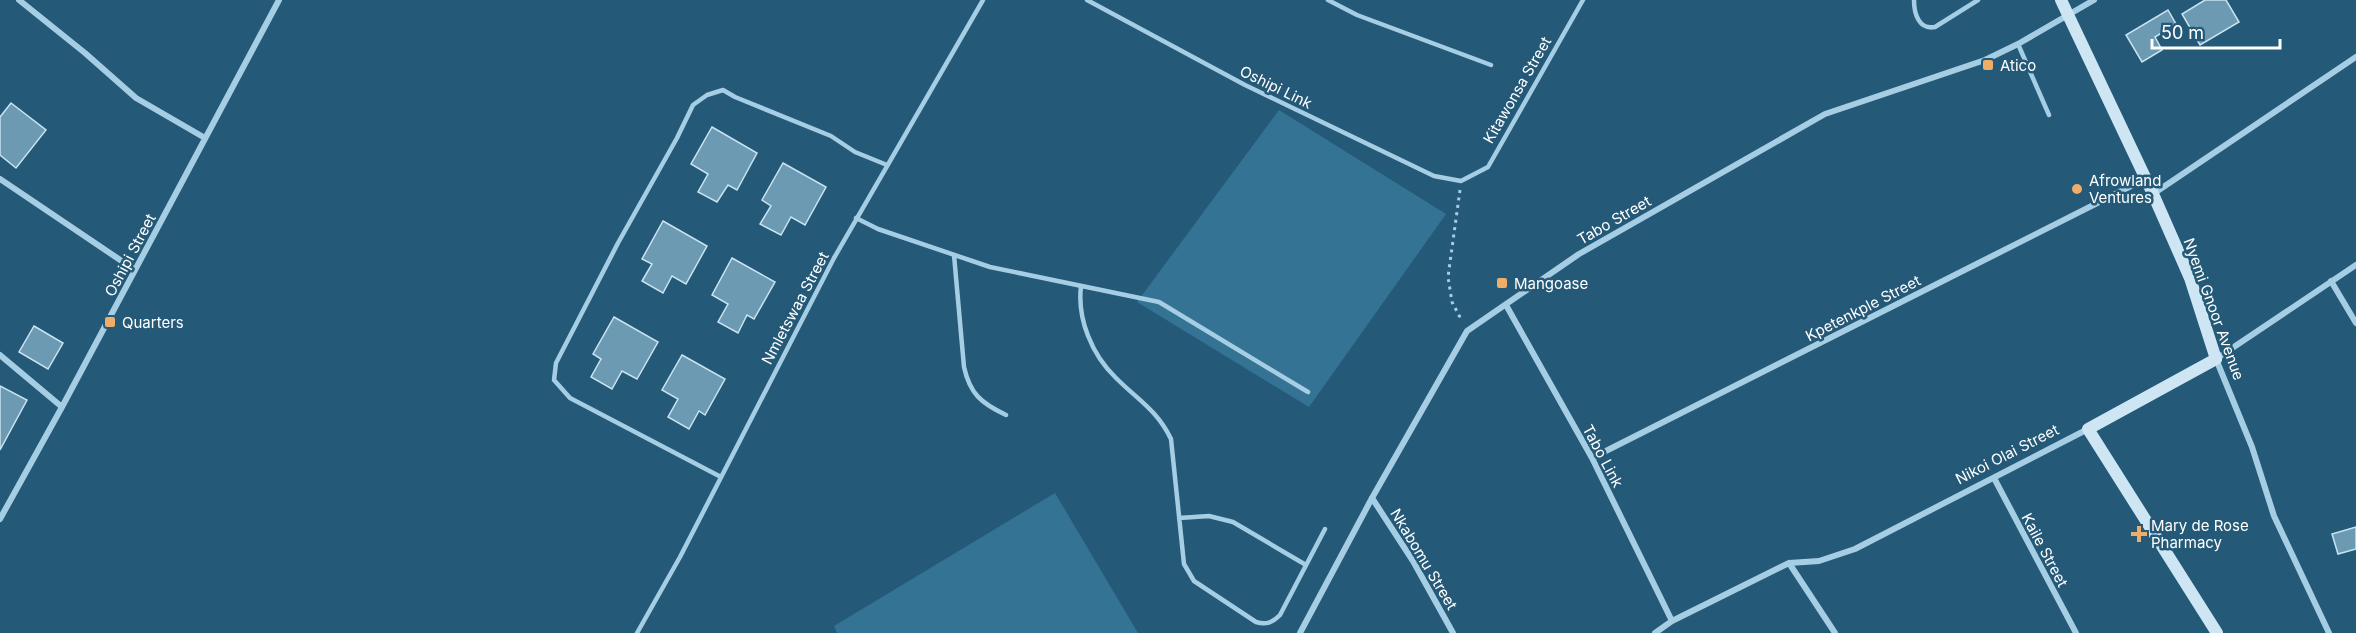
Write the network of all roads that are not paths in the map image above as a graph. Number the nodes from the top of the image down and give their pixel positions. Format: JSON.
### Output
{"nodes":[{"id":1,"x":19,"y":0,"type":"edge"},
{"id":2,"x":279,"y":0,"type":"edge"},
{"id":3,"x":983,"y":0,"type":"edge"},
{"id":4,"x":1087,"y":0,"type":"edge"},
{"id":5,"x":1328,"y":0,"type":"edge"},
{"id":6,"x":1582,"y":0,"type":"edge"},
{"id":7,"x":1914,"y":0,"type":"edge"},
{"id":8,"x":1978,"y":0,"type":"edge"},
{"id":9,"x":2061,"y":0,"type":"edge"},
{"id":10,"x":2094,"y":0,"type":"edge"},
{"id":11,"x":2069,"y":16,"type":"junction"},
{"id":12,"x":2018,"y":44,"type":"junction"},
{"id":13,"x":2356,"y":57,"type":"edge"},
{"id":14,"x":1491,"y":65,"type":"dead end"},
{"id":15,"x":2049,"y":115,"type":"dead end"},
{"id":16,"x":205,"y":138,"type":"junction"},
{"id":17,"x":886,"y":165,"type":"junction"},
{"id":18,"x":0,"y":179,"type":"edge"},
{"id":19,"x":2146,"y":179,"type":"junction"},
{"id":20,"x":1461,"y":181,"type":"joint"},
{"id":21,"x":2153,"y":194,"type":"junction"},
{"id":22,"x":856,"y":218,"type":"junction"},
{"id":23,"x":954,"y":255,"type":"junction"},
{"id":24,"x":2356,"y":264,"type":"edge"},
{"id":25,"x":135,"y":270,"type":"junction"},
{"id":26,"x":2331,"y":280,"type":"junction"},
{"id":27,"x":1081,"y":286,"type":"junction"},
{"id":28,"x":1506,"y":305,"type":"junction"},
{"id":29,"x":2356,"y":323,"type":"edge"},
{"id":30,"x":0,"y":355,"type":"edge"},
{"id":31,"x":2216,"y":359,"type":"junction"},
{"id":32,"x":1308,"y":392,"type":"dead end"},
{"id":33,"x":62,"y":408,"type":"junction"},
{"id":34,"x":1005,"y":415,"type":"dead end"},
{"id":35,"x":2088,"y":429,"type":"junction"},
{"id":36,"x":1592,"y":458,"type":"junction"},
{"id":37,"x":721,"y":477,"type":"junction"},
{"id":38,"x":1994,"y":478,"type":"junction"},
{"id":39,"x":1372,"y":498,"type":"junction"},
{"id":40,"x":1179,"y":518,"type":"junction"},
{"id":41,"x":0,"y":519,"type":"edge"},
{"id":42,"x":1325,"y":529,"type":"dead end"},
{"id":43,"x":1789,"y":563,"type":"junction"},
{"id":44,"x":1306,"y":565,"type":"junction"},
{"id":45,"x":1672,"y":621,"type":"junction"},
{"id":46,"x":637,"y":633,"type":"edge"},
{"id":47,"x":1300,"y":633,"type":"edge"},
{"id":48,"x":1454,"y":633,"type":"edge"},
{"id":49,"x":1655,"y":633,"type":"edge"},
{"id":50,"x":1835,"y":633,"type":"edge"},
{"id":51,"x":2076,"y":633,"type":"edge"},
{"id":52,"x":2217,"y":633,"type":"edge"},
{"id":53,"x":2329,"y":633,"type":"edge"}],
"edges":[{"from":1,"to":16,"type":"street"},
{"from":2,"to":16,"type":"street","name":"Oshipi Street"},
{"from":3,"to":17,"type":"lane","name":"Nmletswaa Street"},
{"from":4,"to":20,"type":"lane","name":"Oshipi Link"},
{"from":5,"to":14,"type":"lane"},
{"from":6,"to":20,"type":"lane","name":"Kitawonsa Street"},
{"from":7,"to":8,"type":"lane"},
{"from":9,"to":11,"type":"street","name":"Nyemi Gnoor Avenue"},
{"from":10,"to":11,"type":"street","name":"Tabo Street"},
{"from":11,"to":12,"type":"street","name":"Tabo Street"},
{"from":11,"to":19,"type":"street","name":"Nyemi Gnoor Avenue"},
{"from":12,"to":15,"type":"lane"},
{"from":12,"to":28,"type":"street","name":"Tabo Street"},
{"from":13,"to":21,"type":"street"},
{"from":16,"to":25,"type":"street","name":"Oshipi Street"},
{"from":17,"to":22,"type":"lane","name":"Nmletswaa Street"},
{"from":17,"to":37,"type":"lane"},
{"from":18,"to":25,"type":"street"},
{"from":19,"to":21,"type":"street","name":"Nyemi Gnoor Avenue"},
{"from":19,"to":36,"type":"street","name":"Kpetenkple Street"},
{"from":21,"to":31,"type":"street","name":"Nyemi Gnoor Avenue"},
{"from":22,"to":23,"type":"lane"},
{"from":22,"to":37,"type":"lane","name":"Nmletswaa Street"},
{"from":23,"to":27,"type":"lane"},
{"from":23,"to":34,"type":"lane"},
{"from":24,"to":26,"type":"street","name":"Nikoi Olai Street"},
{"from":25,"to":33,"type":"street","name":"Oshipi Street"},
{"from":26,"to":29,"type":"street"},
{"from":26,"to":31,"type":"street","name":"Nikoi Olai Street"},
{"from":27,"to":32,"type":"lane"},
{"from":27,"to":40,"type":"lane"},
{"from":28,"to":36,"type":"street","name":"Tabo Link"},
{"from":28,"to":39,"type":"street","name":"Tabo Street"},
{"from":30,"to":33,"type":"street"},
{"from":31,"to":35,"type":"street","name":"Nikoi Olai Street"},
{"from":31,"to":53,"type":"street","name":"Nyemi Gnoor Avenue"},
{"from":33,"to":41,"type":"street","name":"Oshipi Street"},
{"from":35,"to":38,"type":"street","name":"Nikoi Olai Street"},
{"from":35,"to":52,"type":"street"},
{"from":36,"to":45,"type":"street","name":"Tabo Link"},
{"from":37,"to":46,"type":"lane","name":"Nmletswaa Street"},
{"from":38,"to":43,"type":"street","name":"Nikoi Olai Street"},
{"from":38,"to":51,"type":"street","name":"Kaile Street"},
{"from":39,"to":47,"type":"street","name":"Tabo Street"},
{"from":39,"to":48,"type":"street","name":"Nkabomu Street"},
{"from":40,"to":44,"type":"lane"},
{"from":40,"to":44,"type":"lane"},
{"from":42,"to":44,"type":"lane"},
{"from":43,"to":45,"type":"street","name":"Nikoi Olai Street"},
{"from":43,"to":50,"type":"street"},
{"from":45,"to":49,"type":"street","name":"Nikoi Olai Street"}]}
